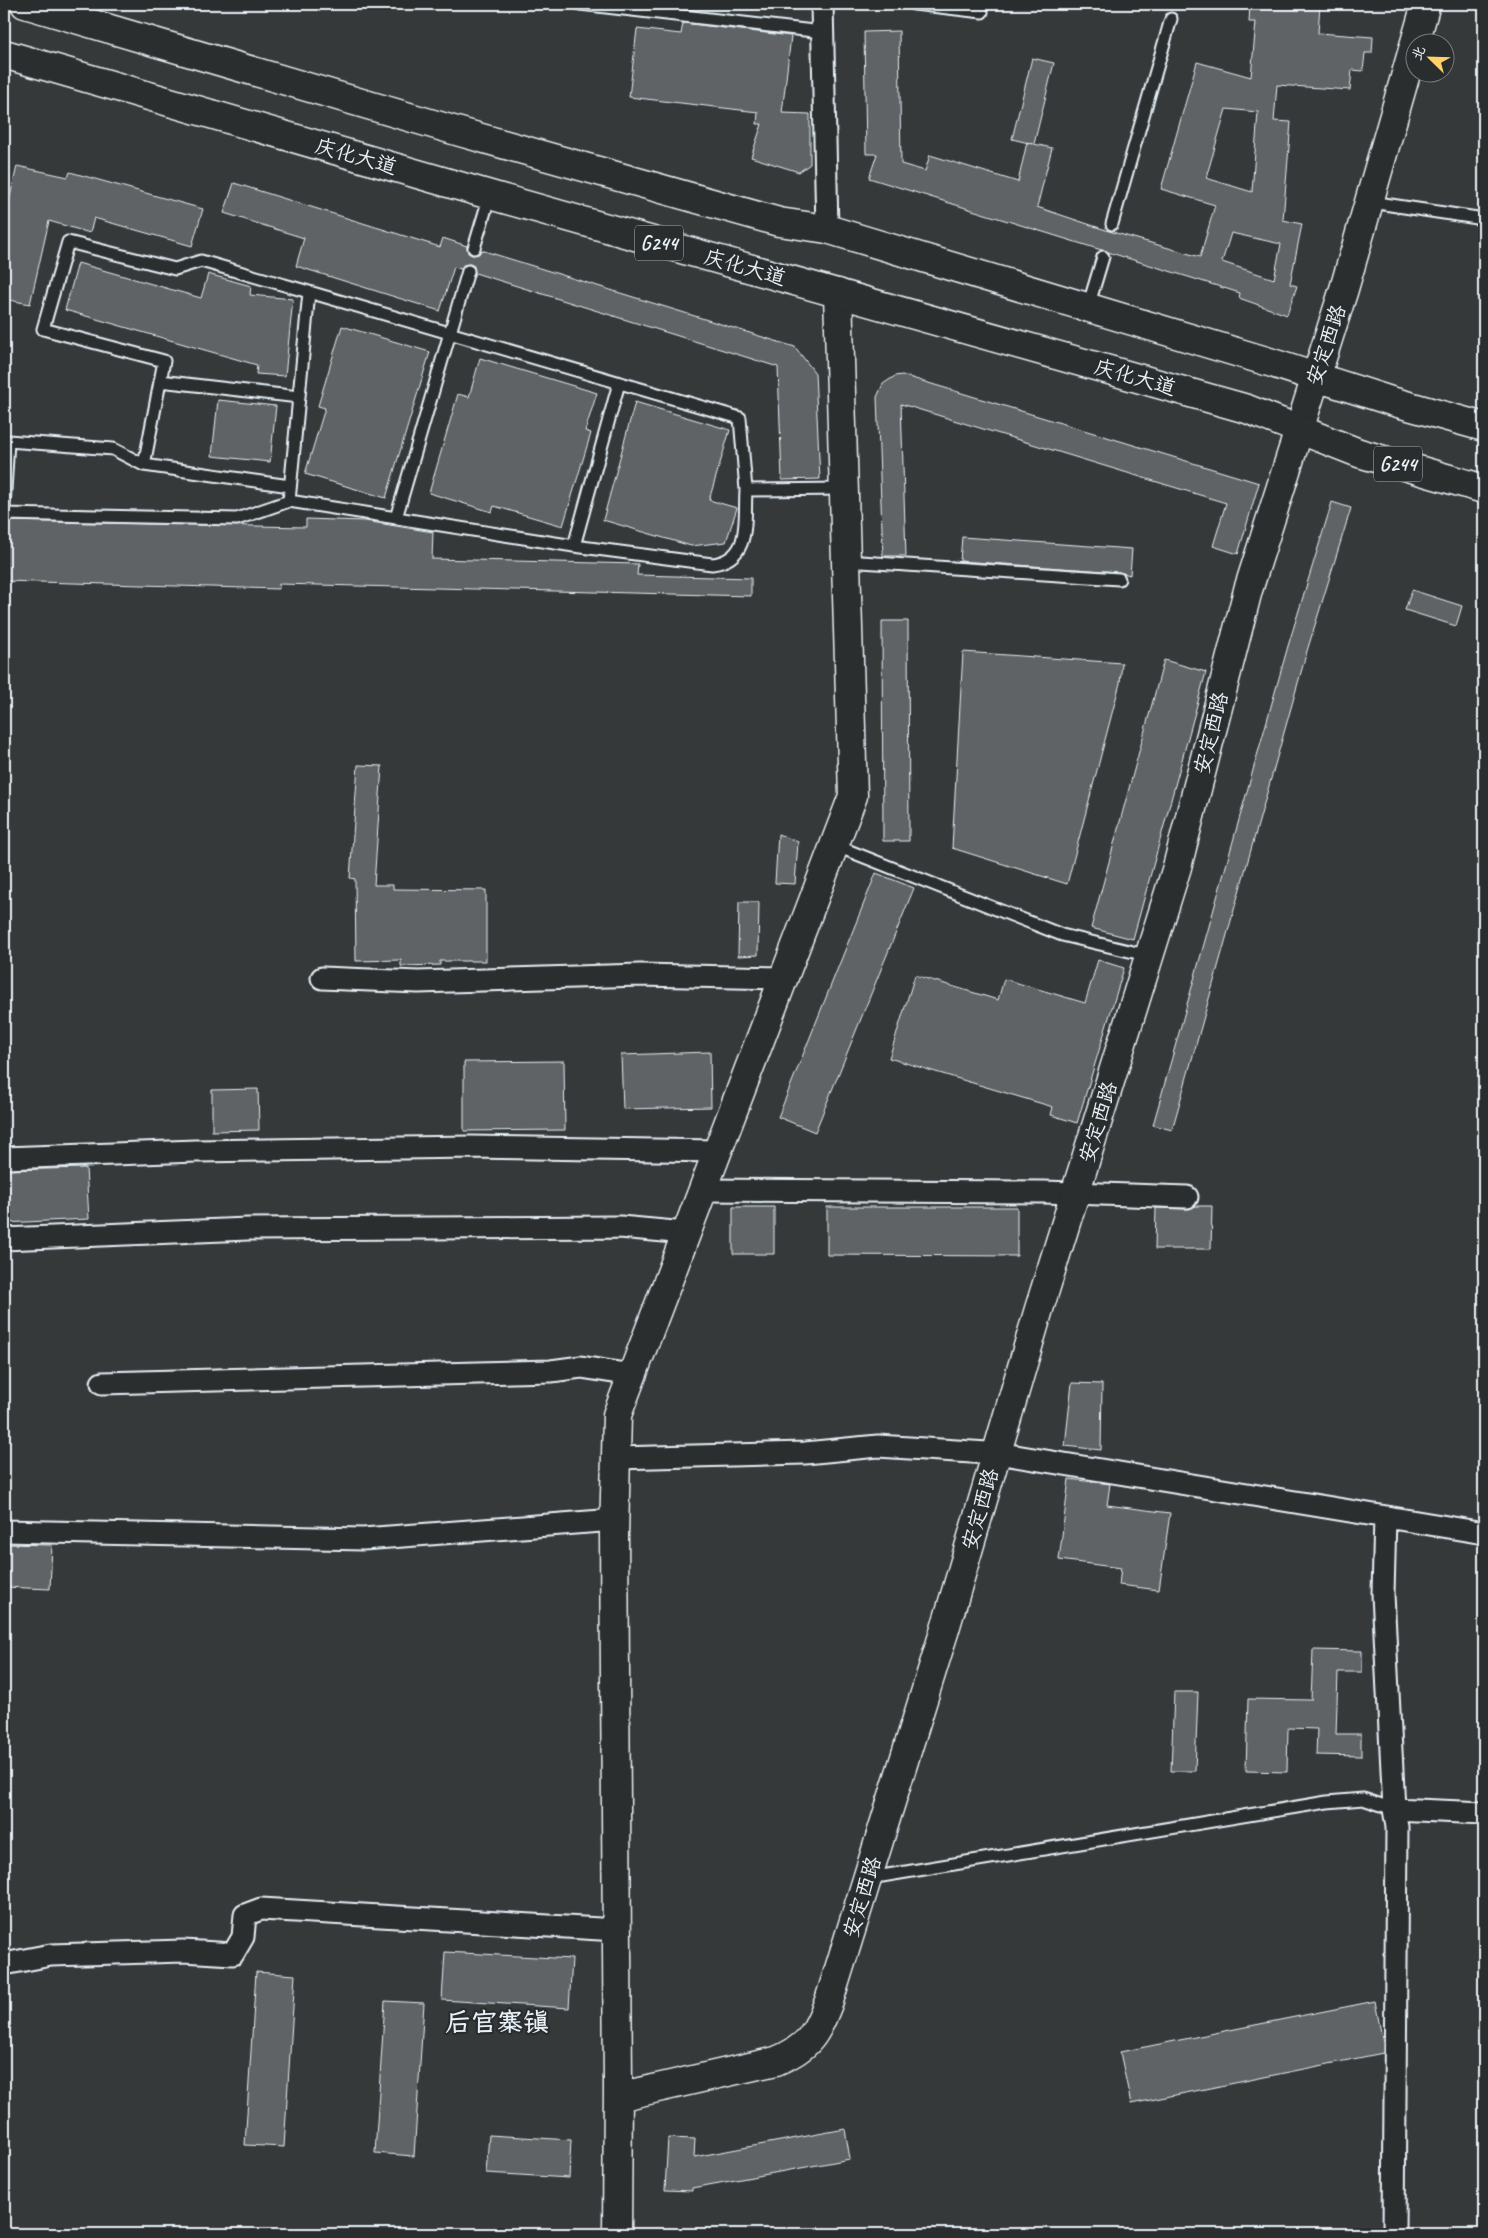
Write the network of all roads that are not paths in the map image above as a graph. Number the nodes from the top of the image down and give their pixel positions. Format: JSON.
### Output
{"nodes":[{"id":1,"x":25,"y":4,"type":"edge"},
{"id":2,"x":580,"y":4,"type":"edge"},
{"id":3,"x":822,"y":4,"type":"edge"},
{"id":4,"x":914,"y":4,"type":"edge"},
{"id":5,"x":1426,"y":4,"type":"edge"},
{"id":6,"x":1442,"y":4,"type":"edge"},
{"id":7,"x":982,"y":12,"type":"dead end"},
{"id":8,"x":1172,"y":20,"type":"dead end"},
{"id":9,"x":822,"y":32,"type":"junction"},
{"id":10,"x":1433,"y":32,"type":"edge"},
{"id":11,"x":4,"y":54,"type":"edge"},
{"id":12,"x":1419,"y":82,"type":"edge"},
{"id":13,"x":490,"y":195,"type":"junction"},
{"id":14,"x":1384,"y":204,"type":"junction"},
{"id":15,"x":1484,"y":219,"type":"edge"},
{"id":16,"x":1112,"y":224,"type":"dead end"},
{"id":17,"x":827,"y":229,"type":"junction"},
{"id":18,"x":474,"y":248,"type":"dead end"},
{"id":19,"x":1102,"y":257,"type":"dead end"},
{"id":20,"x":468,"y":271,"type":"dead end"},
{"id":21,"x":309,"y":292,"type":"junction"},
{"id":22,"x":838,"y":293,"type":"junction"},
{"id":23,"x":1088,"y":307,"type":"junction"},
{"id":24,"x":450,"y":334,"type":"junction"},
{"id":25,"x":1323,"y":379,"type":"junction"},
{"id":26,"x":160,"y":381,"type":"junction"},
{"id":27,"x":619,"y":383,"type":"junction"},
{"id":28,"x":299,"y":397,"type":"junction"},
{"id":29,"x":1484,"y":428,"type":"edge"},
{"id":30,"x":1306,"y":432,"type":"junction"},
{"id":31,"x":144,"y":465,"type":"junction"},
{"id":32,"x":290,"y":486,"type":"junction"},
{"id":33,"x":844,"y":489,"type":"junction"},
{"id":34,"x":1484,"y":489,"type":"edge"},
{"id":35,"x":746,"y":490,"type":"junction"},
{"id":36,"x":289,"y":501,"type":"junction"},
{"id":37,"x":4,"y":507,"type":"edge"},
{"id":38,"x":4,"y":514,"type":"edge"},
{"id":39,"x":396,"y":518,"type":"junction"},
{"id":40,"x":574,"y":546,"type":"junction"},
{"id":41,"x":846,"y":561,"type":"junction"},
{"id":42,"x":1119,"y":579,"type":"dead end"},
{"id":43,"x":834,"y":845,"type":"junction"},
{"id":44,"x":1150,"y":956,"type":"junction"},
{"id":45,"x":322,"y":978,"type":"dead end"},
{"id":46,"x":783,"y":978,"type":"junction"},
{"id":47,"x":717,"y":1151,"type":"junction"},
{"id":48,"x":4,"y":1158,"type":"edge"},
{"id":49,"x":702,"y":1190,"type":"junction"},
{"id":50,"x":1082,"y":1193,"type":"junction"},
{"id":51,"x":1187,"y":1197,"type":"dead end"},
{"id":52,"x":686,"y":1233,"type":"junction"},
{"id":53,"x":4,"y":1239,"type":"edge"},
{"id":54,"x":632,"y":1375,"type":"junction"},
{"id":55,"x":102,"y":1383,"type":"dead end"},
{"id":56,"x":1003,"y":1455,"type":"junction"},
{"id":57,"x":616,"y":1458,"type":"junction"},
{"id":58,"x":1385,"y":1517,"type":"junction"},
{"id":59,"x":615,"y":1520,"type":"junction"},
{"id":60,"x":4,"y":1532,"type":"edge"},
{"id":61,"x":1484,"y":1533,"type":"edge"},
{"id":62,"x":1394,"y":1809,"type":"junction"},
{"id":63,"x":1484,"y":1813,"type":"edge"},
{"id":64,"x":882,"y":1876,"type":"junction"},
{"id":65,"x":616,"y":1930,"type":"junction"},
{"id":66,"x":4,"y":1964,"type":"edge"},
{"id":67,"x":618,"y":2104,"type":"junction"},
{"id":68,"x":617,"y":2234,"type":"edge"},
{"id":69,"x":1394,"y":2234,"type":"edge"}],
"edges":[{"from":1,"to":17,"type":"main road","number":"G244"},
{"from":2,"to":9,"type":"lane"},
{"from":3,"to":9,"type":"street"},
{"from":4,"to":7,"type":"lane"},
{"from":5,"to":25,"type":"main road","name":"安定西路"},
{"from":6,"to":10,"type":"main road"},
{"from":8,"to":16,"type":"lane"},
{"from":9,"to":17,"type":"street"},
{"from":11,"to":13,"type":"main road","name":"庆化大道","number":"G244"},
{"from":12,"to":14,"type":"main road","name":"安定西路"},
{"from":13,"to":18,"type":"lane"},
{"from":13,"to":22,"type":"main road","name":"庆化大道","number":"G244"},
{"from":14,"to":15,"type":"lane"},
{"from":14,"to":25,"type":"main road","name":"安定西路"},
{"from":17,"to":23,"type":"main road","number":"G244"},
{"from":19,"to":23,"type":"lane"},
{"from":20,"to":24,"type":"lane"},
{"from":21,"to":24,"type":"lane"},
{"from":21,"to":26,"type":"lane"},
{"from":21,"to":28,"type":"lane"},
{"from":22,"to":30,"type":"main road","name":"庆化大道","number":"G244"},
{"from":22,"to":33,"type":"main road"},
{"from":23,"to":25,"type":"main road","number":"G244"},
{"from":24,"to":27,"type":"lane"},
{"from":24,"to":39,"type":"lane"},
{"from":25,"to":29,"type":"main road","number":"G244"},
{"from":25,"to":30,"type":"main road","name":"安定西路"},
{"from":26,"to":28,"type":"lane"},
{"from":26,"to":31,"type":"lane"},
{"from":27,"to":35,"type":"lane"},
{"from":27,"to":40,"type":"lane"},
{"from":28,"to":32,"type":"lane"},
{"from":30,"to":34,"type":"main road","name":"庆化大道","number":"G244"},
{"from":30,"to":44,"type":"main road","name":"安定西路"},
{"from":30,"to":50,"type":"main road","name":"安定西路"},
{"from":31,"to":32,"type":"lane"},
{"from":31,"to":37,"type":"lane"},
{"from":32,"to":36,"type":"lane"},
{"from":33,"to":35,"type":"lane"},
{"from":33,"to":41,"type":"main road"},
{"from":35,"to":40,"type":"lane"},
{"from":36,"to":38,"type":"lane"},
{"from":36,"to":39,"type":"lane"},
{"from":39,"to":40,"type":"lane"},
{"from":41,"to":42,"type":"lane"},
{"from":41,"to":43,"type":"main road"},
{"from":43,"to":44,"type":"lane"},
{"from":43,"to":46,"type":"main road"},
{"from":44,"to":50,"type":"main road","name":"安定西路"},
{"from":45,"to":46,"type":"street"},
{"from":46,"to":47,"type":"main road"},
{"from":47,"to":48,"type":"street"},
{"from":47,"to":49,"type":"main road"},
{"from":49,"to":50,"type":"street"},
{"from":49,"to":52,"type":"main road"},
{"from":50,"to":51,"type":"street"},
{"from":50,"to":56,"type":"main road","name":"安定西路"},
{"from":52,"to":53,"type":"street"},
{"from":52,"to":54,"type":"main road"},
{"from":54,"to":55,"type":"street"},
{"from":54,"to":57,"type":"main road"},
{"from":56,"to":57,"type":"street"},
{"from":56,"to":58,"type":"street"},
{"from":56,"to":64,"type":"main road","name":"安定西路"},
{"from":56,"to":67,"type":"main road","name":"安定西路"},
{"from":57,"to":59,"type":"main road"},
{"from":58,"to":61,"type":"street"},
{"from":58,"to":62,"type":"street"},
{"from":59,"to":60,"type":"street"},
{"from":59,"to":65,"type":"main road"},
{"from":62,"to":63,"type":"street"},
{"from":62,"to":64,"type":"lane"},
{"from":62,"to":69,"type":"street"},
{"from":64,"to":67,"type":"main road","name":"安定西路"},
{"from":65,"to":66,"type":"street"},
{"from":65,"to":67,"type":"main road"},
{"from":67,"to":68,"type":"main road"}]}
